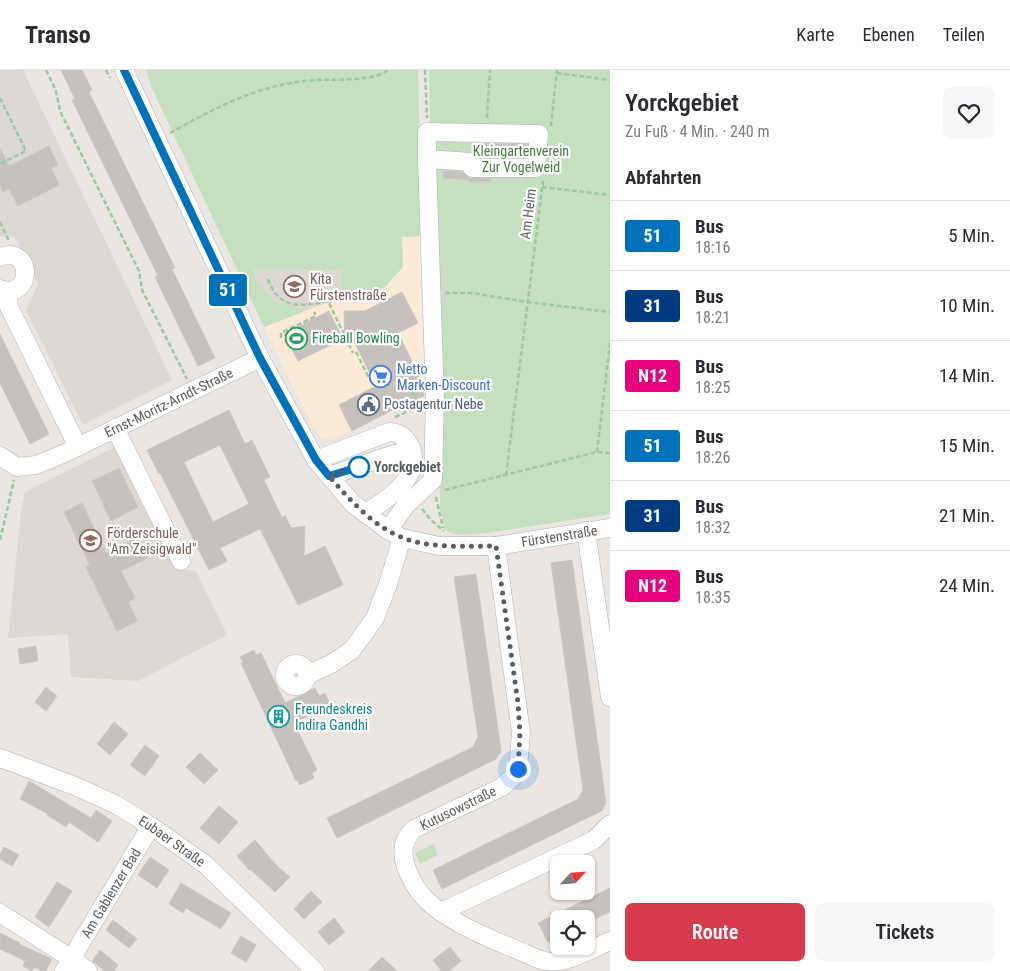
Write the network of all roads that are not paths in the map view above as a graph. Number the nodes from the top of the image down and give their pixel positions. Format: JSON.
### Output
{"nodes":[{"id":1,"x":124,"y":70,"type":"edge"},
{"id":2,"x":427,"y":159,"type":"junction"},
{"id":3,"x":4,"y":256,"type":"edge"},
{"id":4,"x":3,"y":290,"type":"edge"},
{"id":5,"x":260,"y":358,"type":"junction"},
{"id":6,"x":116,"y":428,"type":"junction"},
{"id":7,"x":78,"y":447,"type":"junction"},
{"id":8,"x":412,"y":450,"type":"junction"},
{"id":9,"x":0,"y":456,"type":"edge"},
{"id":10,"x":316,"y":460,"type":"junction"},
{"id":11,"x":329,"y":476,"type":"junction"},
{"id":12,"x":366,"y":514,"type":"junction"},
{"id":13,"x":610,"y":528,"type":"edge"},
{"id":14,"x":586,"y":531,"type":"junction"},
{"id":15,"x":395,"y":534,"type":"junction"},
{"id":16,"x":496,"y":546,"type":"junction"},
{"id":17,"x":180,"y":561,"type":"dead end"},
{"id":18,"x":308,"y":674,"type":"dead end"},
{"id":19,"x":610,"y":697,"type":"edge"},
{"id":20,"x":0,"y":758,"type":"edge"},
{"id":21,"x":610,"y":824,"type":"edge"},
{"id":22,"x":151,"y":826,"type":"junction"},
{"id":23,"x":441,"y":912,"type":"junction"},
{"id":24,"x":0,"y":913,"type":"edge"},
{"id":25,"x":610,"y":941,"type":"edge"},
{"id":26,"x":68,"y":965,"type":"edge"},
{"id":27,"x":88,"y":971,"type":"edge"},
{"id":28,"x":315,"y":971,"type":"edge"}],
"edges":[{"from":1,"to":5,"type":"street","name":"Fürstenstraße"},
{"from":2,"to":2,"type":"street"},
{"from":2,"to":15,"type":"street"},
{"from":3,"to":4,"type":"street"},
{"from":4,"to":7,"type":"street"},
{"from":5,"to":6,"type":"street","name":"Ernst-Moritz-Arndt-Straße"},
{"from":5,"to":10,"type":"street","name":"Fürstenstraße"},
{"from":6,"to":7,"type":"street","name":"Ernst-Moritz-Arndt-Straße"},
{"from":6,"to":17,"type":"street"},
{"from":7,"to":9,"type":"street","name":"Ernst-Moritz-Arndt-Straße"},
{"from":8,"to":10,"type":"street"},
{"from":8,"to":11,"type":"street"},
{"from":8,"to":12,"type":"street"},
{"from":10,"to":11,"type":"street","name":"Fürstenstraße"},
{"from":11,"to":12,"type":"street","name":"Fürstenstraße"},
{"from":12,"to":15,"type":"street","name":"Fürstenstraße"},
{"from":13,"to":14,"type":"street","name":"Fürstenstraße"},
{"from":14,"to":16,"type":"street","name":"Fürstenstraße"},
{"from":14,"to":19,"type":"street"},
{"from":15,"to":16,"type":"street","name":"Fürstenstraße"},
{"from":15,"to":18,"type":"street"},
{"from":16,"to":23,"type":"street","name":"Kutusowstraße"},
{"from":20,"to":22,"type":"street","name":"Eubaer Straße"},
{"from":21,"to":23,"type":"street"},
{"from":22,"to":26,"type":"street","name":"Am Gablenzer Bad"},
{"from":22,"to":28,"type":"street","name":"Eubaer Straße"},
{"from":23,"to":25,"type":"street","name":"Kutusowstraße"},
{"from":24,"to":26,"type":"street"},
{"from":26,"to":27,"type":"street"}]}
